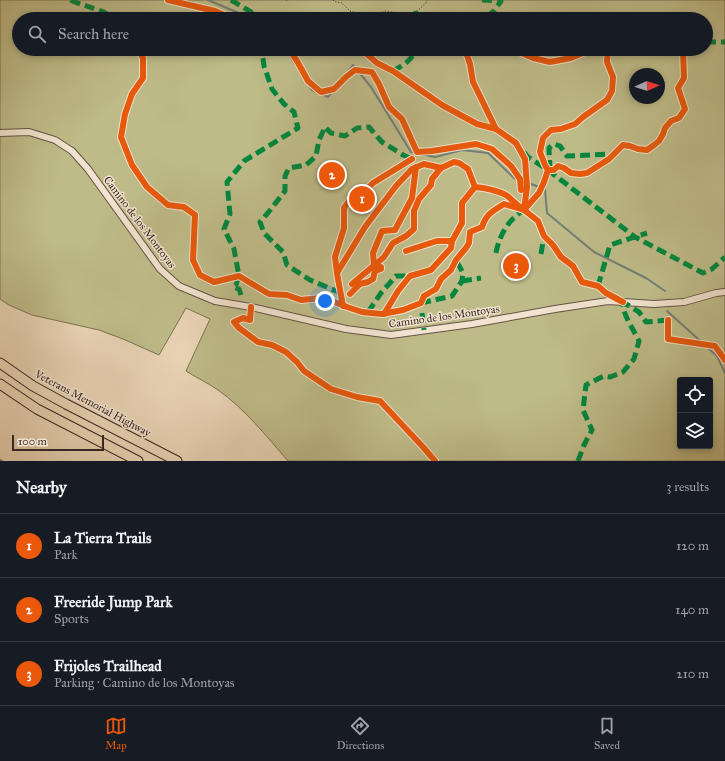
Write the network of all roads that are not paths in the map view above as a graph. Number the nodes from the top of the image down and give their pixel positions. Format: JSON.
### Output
{"nodes":[{"id":1,"x":0,"y":133,"type":"edge"},
{"id":2,"x":725,"y":292,"type":"edge"},
{"id":3,"x":0,"y":362,"type":"edge"},
{"id":4,"x":0,"y":384,"type":"edge"},
{"id":5,"x":138,"y":461,"type":"edge"},
{"id":6,"x":177,"y":461,"type":"edge"}],
"edges":[{"from":1,"to":2,"type":"street","name":"Camino de los Montoyas"},
{"from":3,"to":6,"type":"highway","name":"Veterans Memorial Highway"},
{"from":4,"to":5,"type":"highway"}]}
